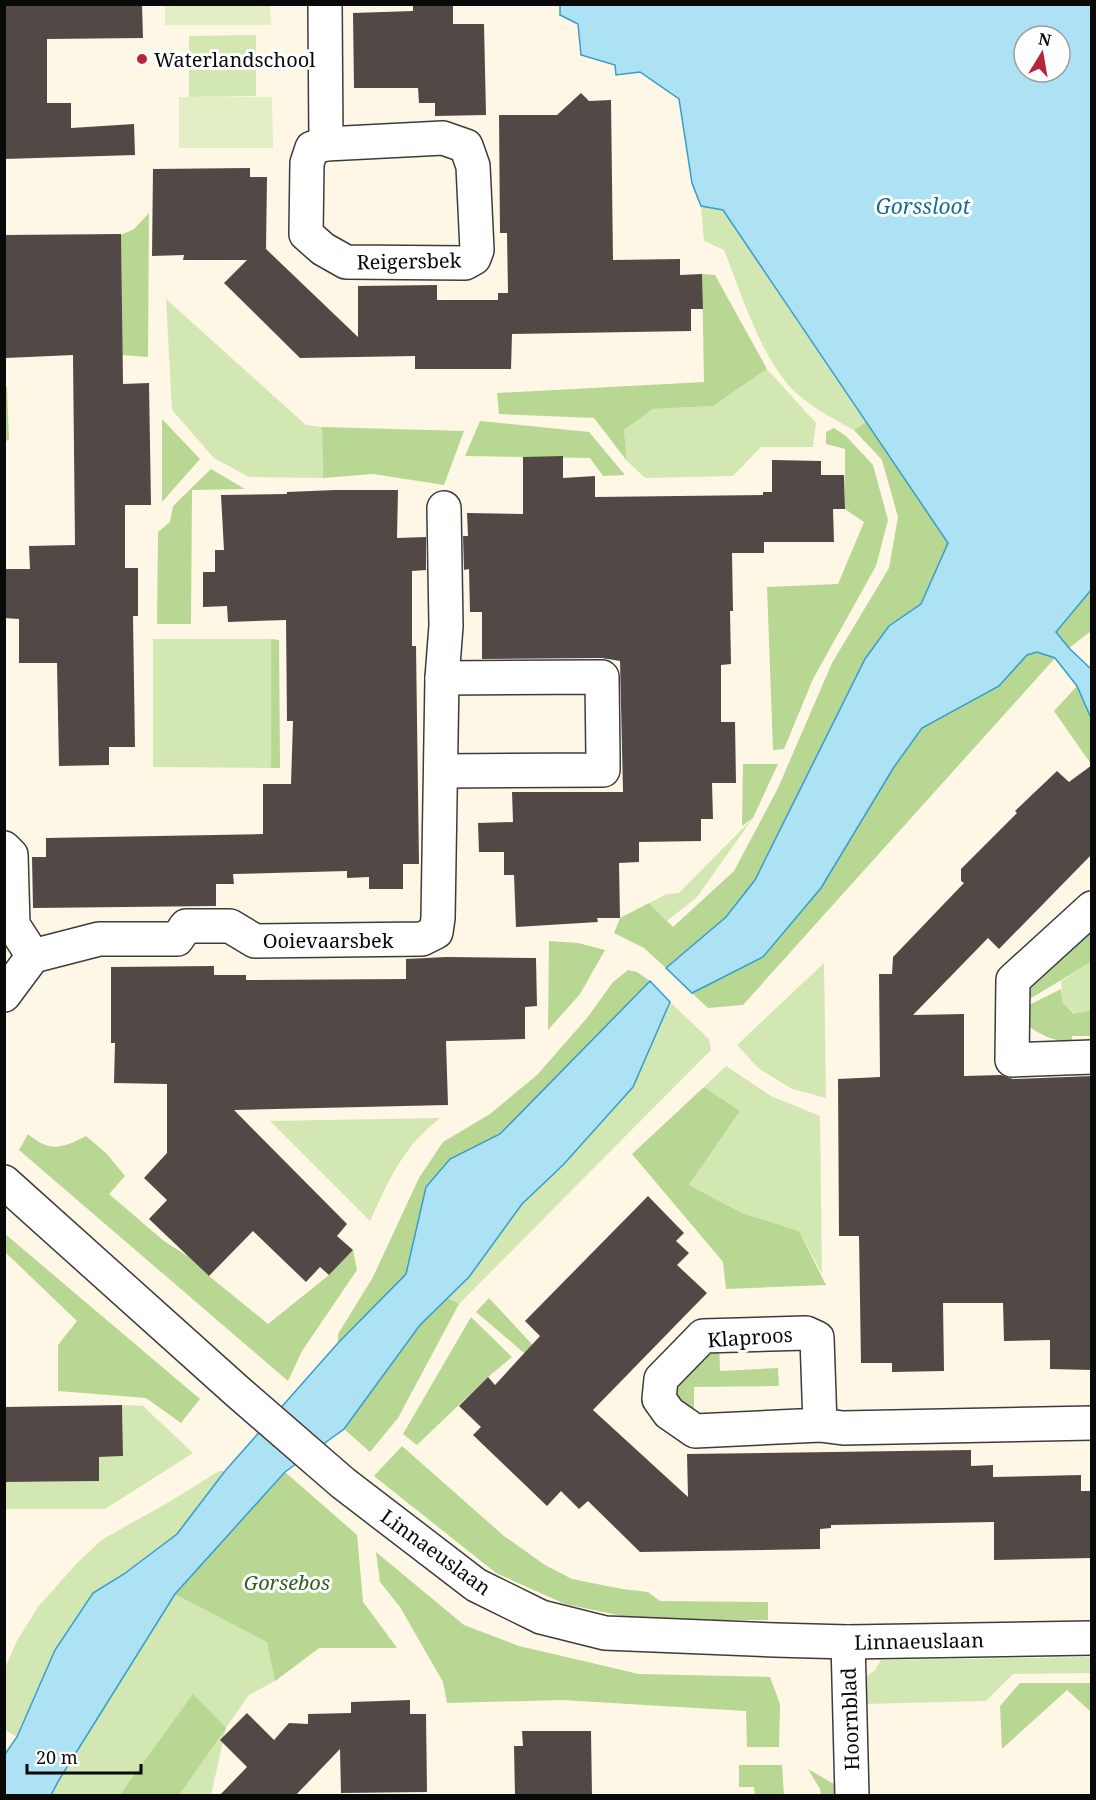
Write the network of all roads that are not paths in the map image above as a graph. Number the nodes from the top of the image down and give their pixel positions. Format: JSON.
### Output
{"nodes":[{"id":1,"x":326,"y":4,"type":"edge"},
{"id":2,"x":326,"y":144,"type":"junction"},
{"id":3,"x":444,"y":508,"type":"dead end"},
{"id":4,"x":442,"y":678,"type":"junction"},
{"id":5,"x":441,"y":771,"type":"junction"},
{"id":6,"x":4,"y":848,"type":"edge"},
{"id":7,"x":1092,"y":908,"type":"edge"},
{"id":8,"x":33,"y":956,"type":"junction"},
{"id":9,"x":4,"y":995,"type":"edge"},
{"id":10,"x":1092,"y":1057,"type":"edge"},
{"id":11,"x":4,"y":1182,"type":"edge"},
{"id":12,"x":1092,"y":1423,"type":"edge"},
{"id":13,"x":820,"y":1425,"type":"junction"},
{"id":14,"x":1092,"y":1638,"type":"edge"},
{"id":15,"x":848,"y":1642,"type":"junction"},
{"id":16,"x":852,"y":1796,"type":"edge"}],
"edges":[{"from":1,"to":2,"type":"street"},
{"from":2,"to":2,"type":"street","name":"Reigersbek"},
{"from":3,"to":4,"type":"street","name":"Ooievaarsbek"},
{"from":4,"to":5,"type":"street","name":"Ooievaarsbek"},
{"from":4,"to":5,"type":"street"},
{"from":5,"to":8,"type":"street","name":"Ooievaarsbek"},
{"from":6,"to":8,"type":"street"},
{"from":7,"to":10,"type":"street"},
{"from":8,"to":9,"type":"street"},
{"from":11,"to":15,"type":"street","name":"Linnaeuslaan"},
{"from":12,"to":13,"type":"street","name":"Klaproos"},
{"from":13,"to":13,"type":"street","name":"Klaproos"},
{"from":14,"to":15,"type":"street","name":"Linnaeuslaan"},
{"from":15,"to":16,"type":"street","name":"Hoornblad"}]}
